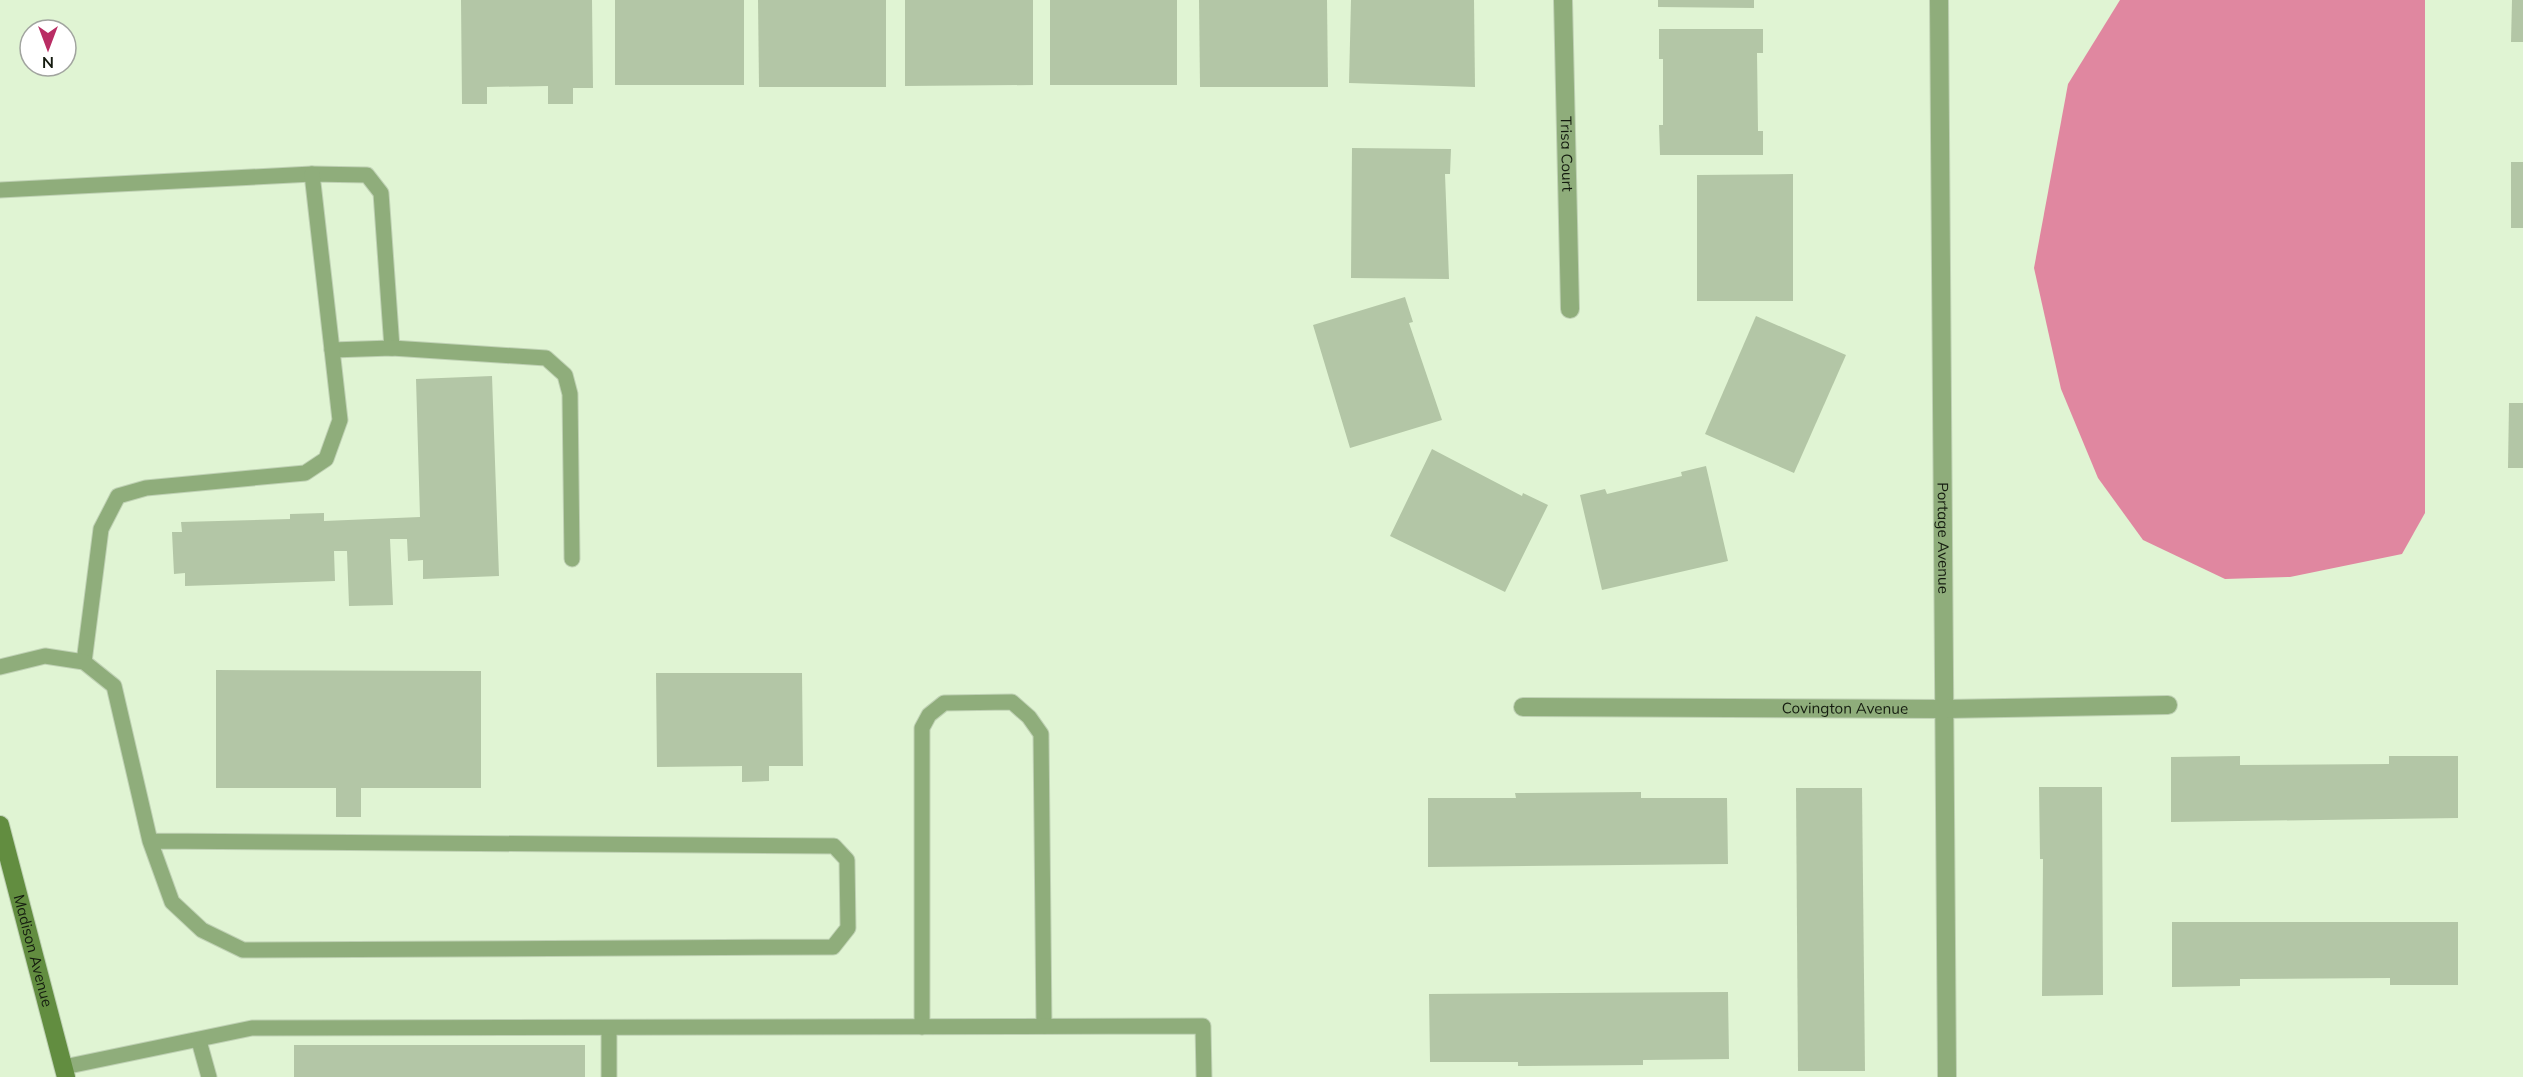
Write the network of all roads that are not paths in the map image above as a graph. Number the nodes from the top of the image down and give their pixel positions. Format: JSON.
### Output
{"nodes":[{"id":1,"x":1563,"y":0,"type":"edge"},
{"id":2,"x":1940,"y":0,"type":"edge"},
{"id":3,"x":312,"y":174,"type":"junction"},
{"id":4,"x":0,"y":190,"type":"edge"},
{"id":5,"x":1570,"y":309,"type":"dead end"},
{"id":6,"x":392,"y":348,"type":"junction"},
{"id":7,"x":332,"y":350,"type":"junction"},
{"id":8,"x":572,"y":559,"type":"dead end"},
{"id":9,"x":84,"y":662,"type":"junction"},
{"id":10,"x":0,"y":667,"type":"edge"},
{"id":11,"x":2168,"y":705,"type":"dead end"},
{"id":12,"x":1523,"y":707,"type":"dead end"},
{"id":13,"x":1945,"y":709,"type":"junction"},
{"id":14,"x":0,"y":825,"type":"edge"},
{"id":15,"x":150,"y":841,"type":"junction"},
{"id":16,"x":1044,"y":1026,"type":"junction"},
{"id":17,"x":922,"y":1027,"type":"junction"},
{"id":18,"x":609,"y":1028,"type":"junction"},
{"id":19,"x":199,"y":1041,"type":"junction"},
{"id":20,"x":65,"y":1072,"type":"edge"},
{"id":21,"x":209,"y":1077,"type":"edge"},
{"id":22,"x":609,"y":1077,"type":"edge"},
{"id":23,"x":1204,"y":1077,"type":"edge"},
{"id":24,"x":1947,"y":1077,"type":"edge"}],
"edges":[{"from":1,"to":5,"type":"street","name":"Trisa Court"},
{"from":2,"to":13,"type":"street","name":"Portage Avenue"},
{"from":3,"to":4,"type":"lane"},
{"from":3,"to":6,"type":"lane"},
{"from":3,"to":7,"type":"lane"},
{"from":6,"to":7,"type":"lane"},
{"from":6,"to":8,"type":"lane"},
{"from":7,"to":9,"type":"lane"},
{"from":9,"to":10,"type":"lane"},
{"from":9,"to":15,"type":"lane"},
{"from":11,"to":13,"type":"street","name":"Covington Avenue"},
{"from":12,"to":13,"type":"street","name":"Covington Avenue"},
{"from":13,"to":24,"type":"street","name":"Portage Avenue"},
{"from":14,"to":20,"type":"main road","name":"Madison Avenue"},
{"from":15,"to":15,"type":"lane"},
{"from":16,"to":17,"type":"lane"},
{"from":16,"to":17,"type":"lane"},
{"from":16,"to":23,"type":"lane"},
{"from":17,"to":18,"type":"lane"},
{"from":18,"to":19,"type":"lane"},
{"from":18,"to":22,"type":"lane"},
{"from":19,"to":20,"type":"lane"},
{"from":19,"to":21,"type":"lane"}]}
